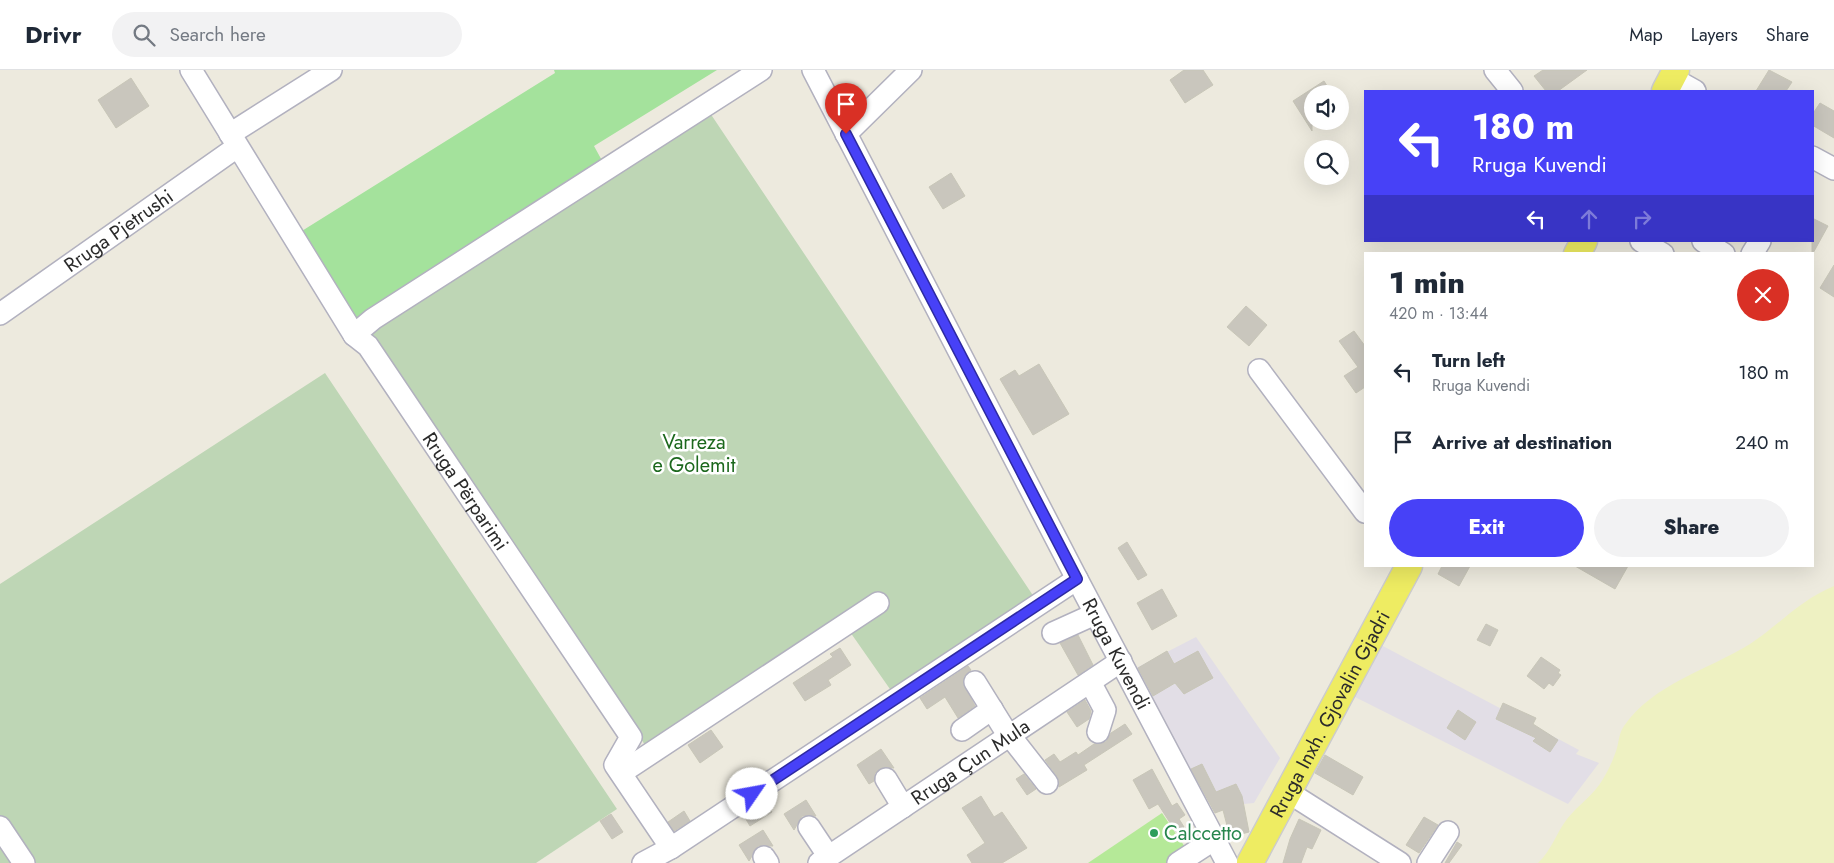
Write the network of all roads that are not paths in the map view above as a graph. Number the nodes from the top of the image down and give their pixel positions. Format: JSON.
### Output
{"nodes":[{"id":1,"x":191,"y":70,"type":"edge"},
{"id":2,"x":331,"y":70,"type":"edge"},
{"id":3,"x":761,"y":70,"type":"edge"},
{"id":4,"x":813,"y":70,"type":"edge"},
{"id":5,"x":911,"y":70,"type":"edge"},
{"id":6,"x":1495,"y":70,"type":"edge"},
{"id":7,"x":1671,"y":80,"type":"edge"},
{"id":8,"x":1511,"y":90,"type":"edge"},
{"id":9,"x":1693,"y":90,"type":"edge"},
{"id":10,"x":846,"y":134,"type":"junction"},
{"id":11,"x":233,"y":141,"type":"junction"},
{"id":12,"x":1814,"y":158,"type":"edge"},
{"id":13,"x":1834,"y":169,"type":"edge"},
{"id":14,"x":1643,"y":242,"type":"edge"},
{"id":15,"x":1706,"y":242,"type":"edge"},
{"id":16,"x":1660,"y":252,"type":"edge"},
{"id":17,"x":1721,"y":252,"type":"edge"},
{"id":18,"x":0,"y":314,"type":"edge"},
{"id":19,"x":354,"y":335,"type":"junction"},
{"id":20,"x":1259,"y":370,"type":"dead end"},
{"id":21,"x":1364,"y":511,"type":"edge"},
{"id":22,"x":1408,"y":567,"type":"edge"},
{"id":23,"x":1077,"y":579,"type":"junction"},
{"id":24,"x":878,"y":603,"type":"dead end"},
{"id":25,"x":1096,"y":614,"type":"junction"},
{"id":26,"x":1053,"y":633,"type":"dead end"},
{"id":27,"x":1121,"y":661,"type":"junction"},
{"id":28,"x":975,"y":682,"type":"dead end"},
{"id":29,"x":1090,"y":682,"type":"junction"},
{"id":30,"x":992,"y":709,"type":"junction"},
{"id":31,"x":962,"y":730,"type":"dead end"},
{"id":32,"x":1098,"y":732,"type":"dead end"},
{"id":33,"x":1010,"y":735,"type":"junction"},
{"id":34,"x":621,"y":774,"type":"junction"},
{"id":35,"x":886,"y":779,"type":"dead end"},
{"id":36,"x":1047,"y":783,"type":"dead end"},
{"id":37,"x":1288,"y":792,"type":"junction"},
{"id":38,"x":903,"y":807,"type":"junction"},
{"id":39,"x":0,"y":827,"type":"edge"},
{"id":40,"x":809,"y":827,"type":"dead end"},
{"id":41,"x":1448,"y":832,"type":"dead end"},
{"id":42,"x":1215,"y":839,"type":"junction"},
{"id":43,"x":671,"y":848,"type":"junction"},
{"id":44,"x":824,"y":860,"type":"edge"},
{"id":45,"x":647,"y":862,"type":"edge"},
{"id":46,"x":24,"y":863,"type":"edge"},
{"id":47,"x":1178,"y":863,"type":"edge"},
{"id":48,"x":1227,"y":863,"type":"edge"},
{"id":49,"x":1250,"y":863,"type":"edge"},
{"id":50,"x":1400,"y":863,"type":"edge"},
{"id":51,"x":1428,"y":863,"type":"edge"}],
"edges":[{"from":1,"to":11,"type":"street","name":"Rruga Përparimi"},
{"from":2,"to":11,"type":"street"},
{"from":3,"to":19,"type":"street"},
{"from":4,"to":10,"type":"street","name":"Rruga Kuvendi"},
{"from":5,"to":10,"type":"street"},
{"from":6,"to":8,"type":"street"},
{"from":7,"to":9,"type":"street"},
{"from":10,"to":23,"type":"street","name":"Rruga Kuvendi"},
{"from":11,"to":18,"type":"street","name":"Rruga Pjetrushi"},
{"from":11,"to":19,"type":"street","name":"Rruga Përparimi"},
{"from":12,"to":13,"type":"street"},
{"from":14,"to":16,"type":"street"},
{"from":15,"to":17,"type":"street"},
{"from":19,"to":34,"type":"street","name":"Rruga Përparimi"},
{"from":20,"to":21,"type":"street"},
{"from":22,"to":37,"type":"main road","name":"Rruga Inxh. Gjovalin Gjadri"},
{"from":23,"to":25,"type":"street","name":"Rruga Kuvendi"},
{"from":23,"to":43,"type":"street"},
{"from":24,"to":34,"type":"street"},
{"from":25,"to":26,"type":"street"},
{"from":25,"to":27,"type":"street","name":"Rruga Kuvendi"},
{"from":27,"to":29,"type":"street","name":"Rruga Çun Mula"},
{"from":27,"to":42,"type":"street","name":"Rruga Kuvendi"},
{"from":28,"to":30,"type":"street"},
{"from":29,"to":32,"type":"street"},
{"from":29,"to":33,"type":"street","name":"Rruga Çun Mula"},
{"from":30,"to":31,"type":"street"},
{"from":30,"to":33,"type":"street"},
{"from":33,"to":36,"type":"street"},
{"from":33,"to":38,"type":"street","name":"Rruga Çun Mula"},
{"from":34,"to":43,"type":"street"},
{"from":35,"to":38,"type":"street"},
{"from":37,"to":49,"type":"main road","name":"Rruga Inxh. Gjovalin Gjadri"},
{"from":37,"to":50,"type":"street"},
{"from":38,"to":44,"type":"street","name":"Rruga Çun Mula"},
{"from":39,"to":46,"type":"street"},
{"from":40,"to":44,"type":"street"},
{"from":41,"to":51,"type":"street"},
{"from":42,"to":47,"type":"street"},
{"from":42,"to":48,"type":"street","name":"Rruga Kuvendi"},
{"from":43,"to":45,"type":"street"}]}
